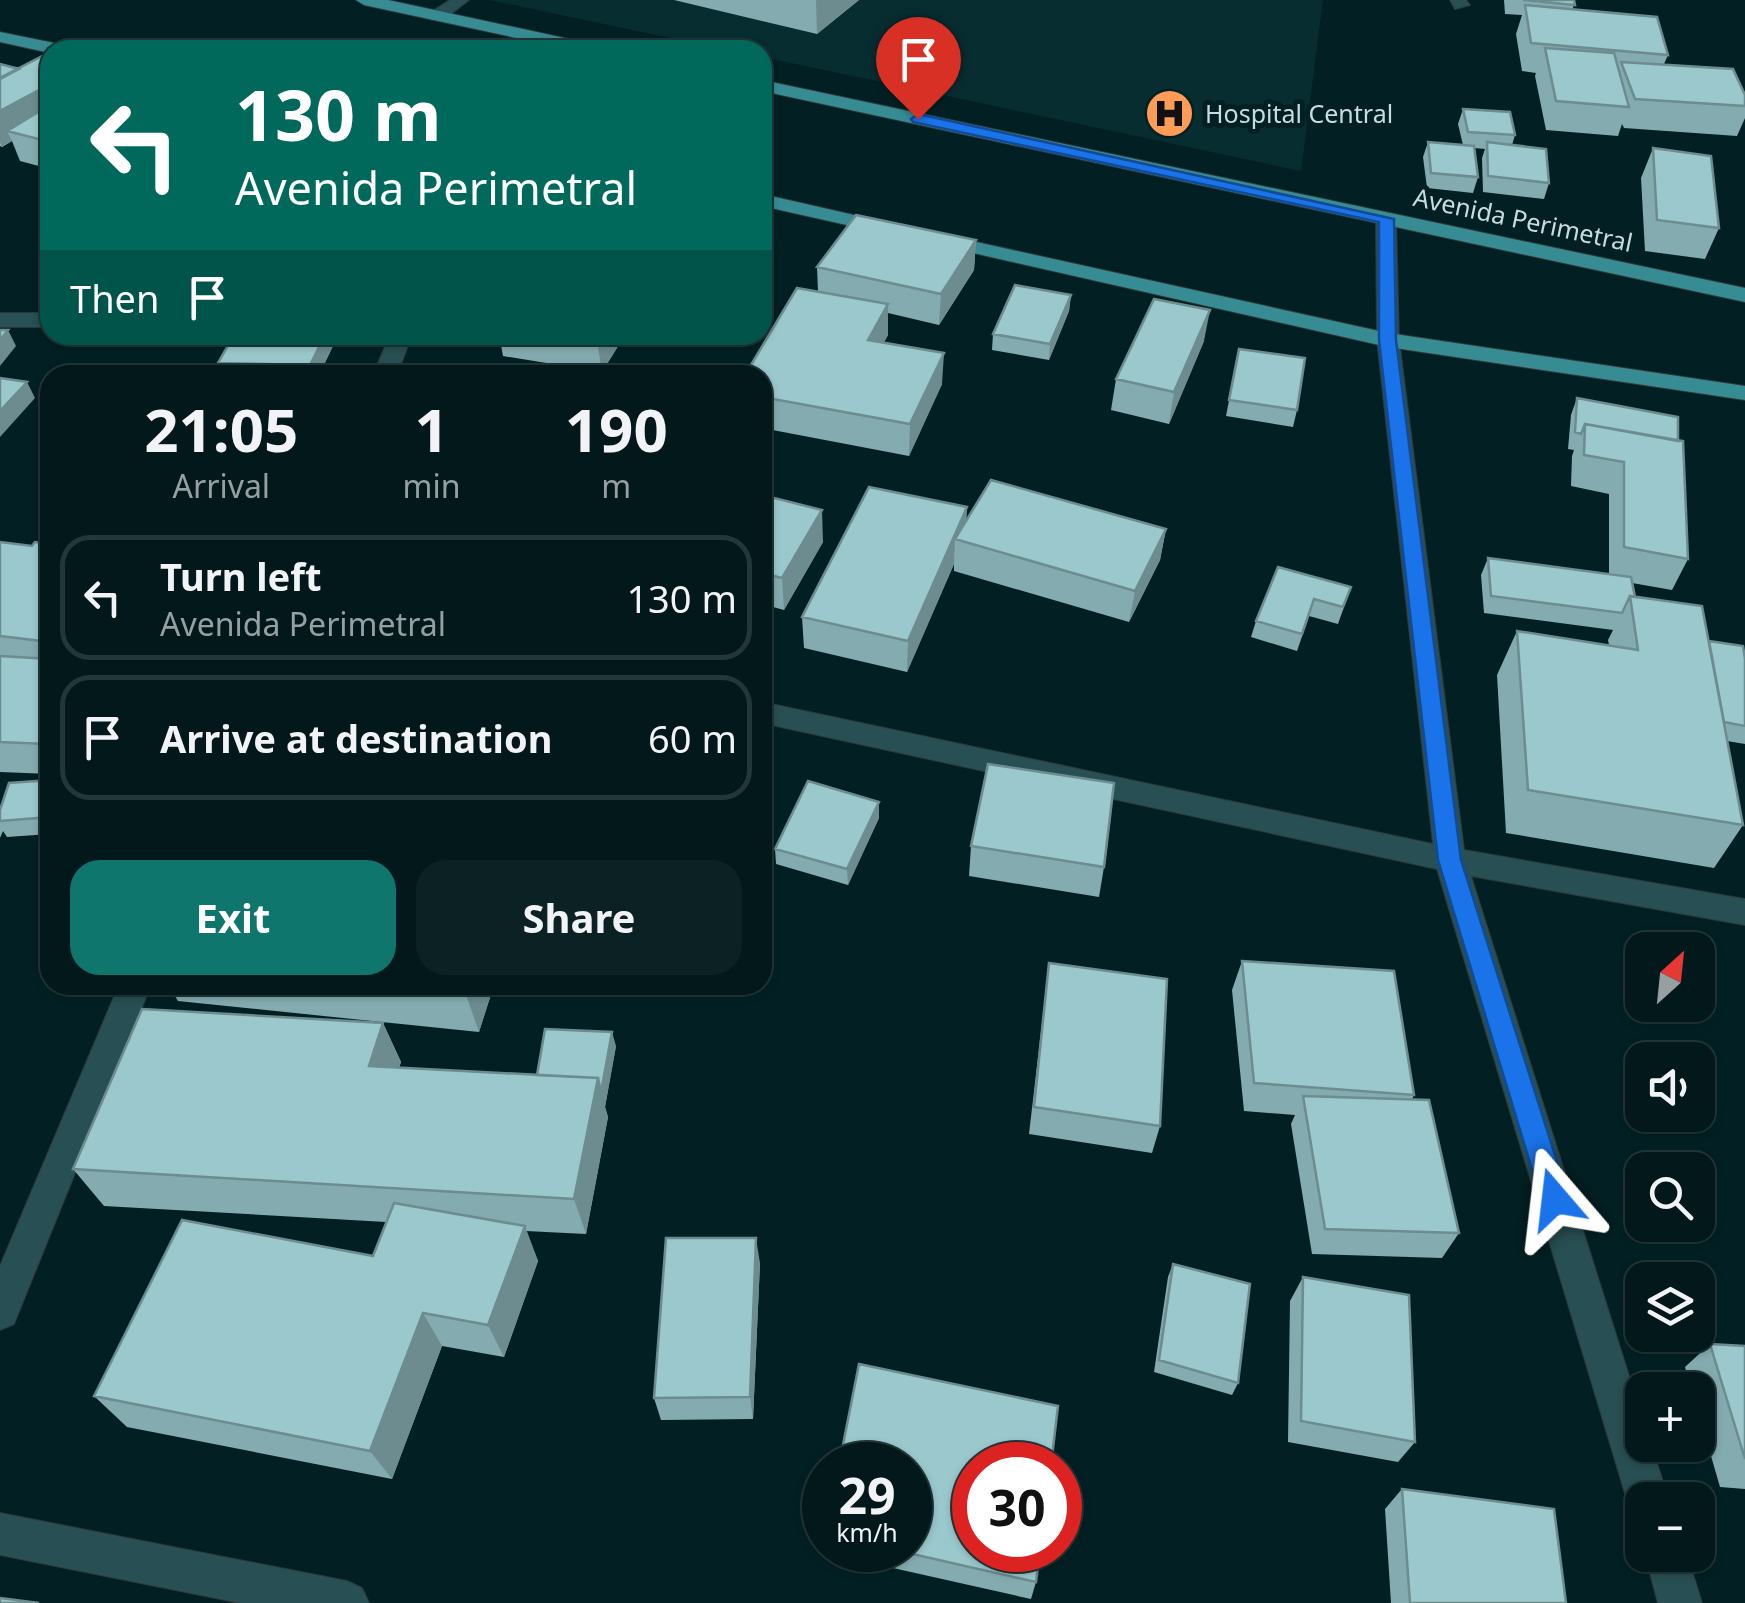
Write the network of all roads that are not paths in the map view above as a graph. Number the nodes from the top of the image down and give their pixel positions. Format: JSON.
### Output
{"nodes":[{"id":1,"x":364,"y":0,"type":"edge"},
{"id":2,"x":461,"y":0,"type":"edge"},
{"id":3,"x":437,"y":16,"type":"junction"},
{"id":4,"x":0,"y":37,"type":"edge"},
{"id":5,"x":551,"y":40,"type":"edge"},
{"id":6,"x":40,"y":45,"type":"edge"},
{"id":7,"x":772,"y":88,"type":"edge"},
{"id":8,"x":772,"y":202,"type":"edge"},
{"id":9,"x":1386,"y":219,"type":"junction"},
{"id":10,"x":1745,"y":294,"type":"edge"},
{"id":11,"x":0,"y":320,"type":"edge"},
{"id":12,"x":40,"y":320,"type":"edge"},
{"id":13,"x":1388,"y":340,"type":"junction"},
{"id":14,"x":1745,"y":393,"type":"edge"},
{"id":15,"x":772,"y":714,"type":"edge"},
{"id":16,"x":1450,"y":860,"type":"junction"},
{"id":17,"x":1745,"y":912,"type":"edge"},
{"id":18,"x":130,"y":995,"type":"edge"},
{"id":19,"x":0,"y":1311,"type":"edge"},
{"id":20,"x":1642,"y":1482,"type":"edge"},
{"id":21,"x":0,"y":1534,"type":"edge"},
{"id":22,"x":1671,"y":1572,"type":"edge"},
{"id":23,"x":347,"y":1603,"type":"edge"},
{"id":24,"x":1680,"y":1603,"type":"edge"}],
"edges":[{"from":1,"to":3,"type":"main road"},
{"from":2,"to":3,"type":"street"},
{"from":3,"to":5,"type":"main road"},
{"from":4,"to":6,"type":"main road"},
{"from":7,"to":9,"type":"main road","name":"Avenida Perimetral"},
{"from":8,"to":13,"type":"main road"},
{"from":9,"to":10,"type":"main road","name":"Avenida Perimetral"},
{"from":9,"to":13,"type":"street"},
{"from":11,"to":12,"type":"street"},
{"from":13,"to":14,"type":"main road"},
{"from":13,"to":16,"type":"street"},
{"from":15,"to":16,"type":"street"},
{"from":16,"to":17,"type":"street"},
{"from":16,"to":20,"type":"street"},
{"from":18,"to":19,"type":"street"},
{"from":21,"to":23,"type":"street"},
{"from":22,"to":24,"type":"street"}]}
